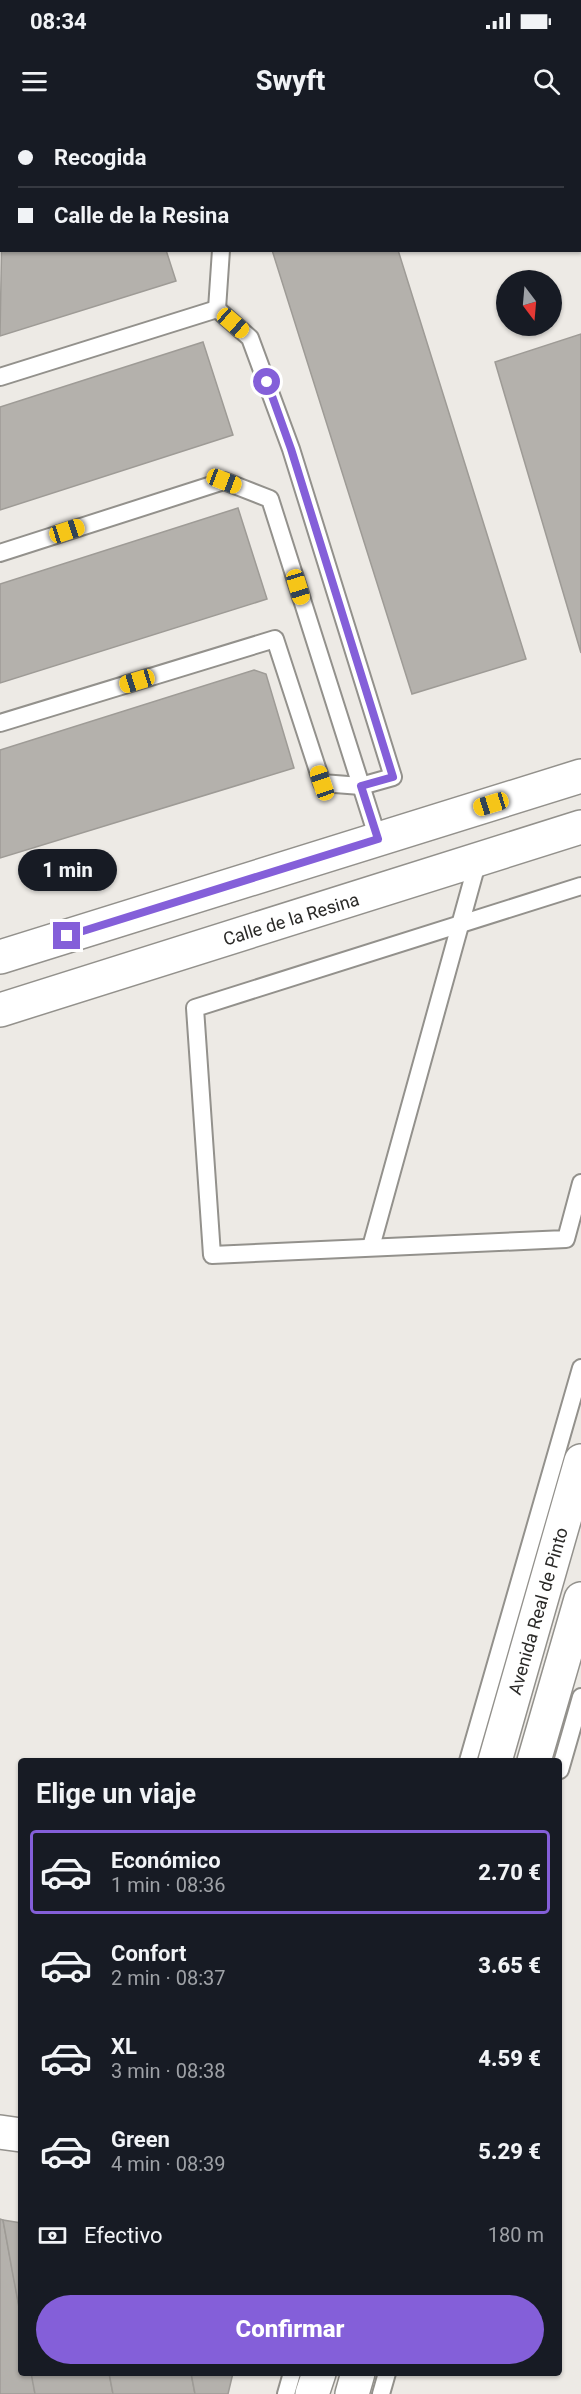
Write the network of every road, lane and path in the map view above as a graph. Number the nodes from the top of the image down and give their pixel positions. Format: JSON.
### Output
{"nodes":[{"id":1,"x":221,"y":252,"type":"edge"},
{"id":2,"x":217,"y":309,"type":"junction"},
{"id":3,"x":0,"y":377,"type":"edge"},
{"id":4,"x":0,"y":553,"type":"edge"},
{"id":5,"x":0,"y":723,"type":"edge"},
{"id":6,"x":581,"y":776,"type":"edge"},
{"id":7,"x":361,"y":786,"type":"junction"},
{"id":8,"x":581,"y":827,"type":"edge"},
{"id":9,"x":378,"y":839,"type":"junction"},
{"id":10,"x":478,"y":860,"type":"junction"},
{"id":11,"x":581,"y":886,"type":"edge"},
{"id":12,"x":461,"y":924,"type":"junction"},
{"id":13,"x":0,"y":957,"type":"edge"},
{"id":14,"x":0,"y":1010,"type":"edge"},
{"id":15,"x":581,"y":1183,"type":"edge"},
{"id":16,"x":371,"y":1247,"type":"junction"},
{"id":17,"x":581,"y":1368,"type":"edge"},
{"id":18,"x":581,"y":1461,"type":"edge"},
{"id":19,"x":581,"y":1599,"type":"edge"},
{"id":20,"x":581,"y":1697,"type":"edge"},
{"id":21,"x":469,"y":1758,"type":"edge"},
{"id":22,"x":496,"y":1758,"type":"edge"},
{"id":23,"x":535,"y":1758,"type":"edge"},
{"id":24,"x":562,"y":1763,"type":"edge"},
{"id":25,"x":0,"y":2132,"type":"edge"},
{"id":26,"x":18,"y":2135,"type":"edge"},
{"id":27,"x":291,"y":2376,"type":"edge"},
{"id":28,"x":317,"y":2376,"type":"edge"},
{"id":29,"x":357,"y":2376,"type":"edge"},
{"id":30,"x":386,"y":2376,"type":"edge"},
{"id":31,"x":286,"y":2394,"type":"edge"},
{"id":32,"x":312,"y":2394,"type":"edge"},
{"id":33,"x":352,"y":2394,"type":"edge"},
{"id":34,"x":381,"y":2394,"type":"edge"}],
"edges":[{"from":1,"to":2,"type":"lane"},
{"from":2,"to":3,"type":"lane"},
{"from":2,"to":7,"type":"lane"},
{"from":4,"to":7,"type":"lane"},
{"from":5,"to":7,"type":"lane"},
{"from":6,"to":9,"type":"street"},
{"from":7,"to":9,"type":"lane"},
{"from":8,"to":10,"type":"street","name":"Calle de la Resina"},
{"from":9,"to":13,"type":"street"},
{"from":10,"to":12,"type":"lane"},
{"from":10,"to":14,"type":"street","name":"Calle de la Resina"},
{"from":11,"to":12,"type":"lane"},
{"from":12,"to":16,"type":"lane"},
{"from":12,"to":16,"type":"lane"},
{"from":15,"to":16,"type":"lane"},
{"from":17,"to":21,"type":"lane"},
{"from":18,"to":22,"type":"street","name":"Avenida Real de Pinto"},
{"from":19,"to":23,"type":"street","name":"Avenida Real de Pinto"},
{"from":20,"to":24,"type":"lane"},
{"from":25,"to":26,"type":"street"},
{"from":27,"to":31,"type":"lane"},
{"from":28,"to":32,"type":"street"},
{"from":29,"to":33,"type":"street"},
{"from":30,"to":34,"type":"lane"}]}
